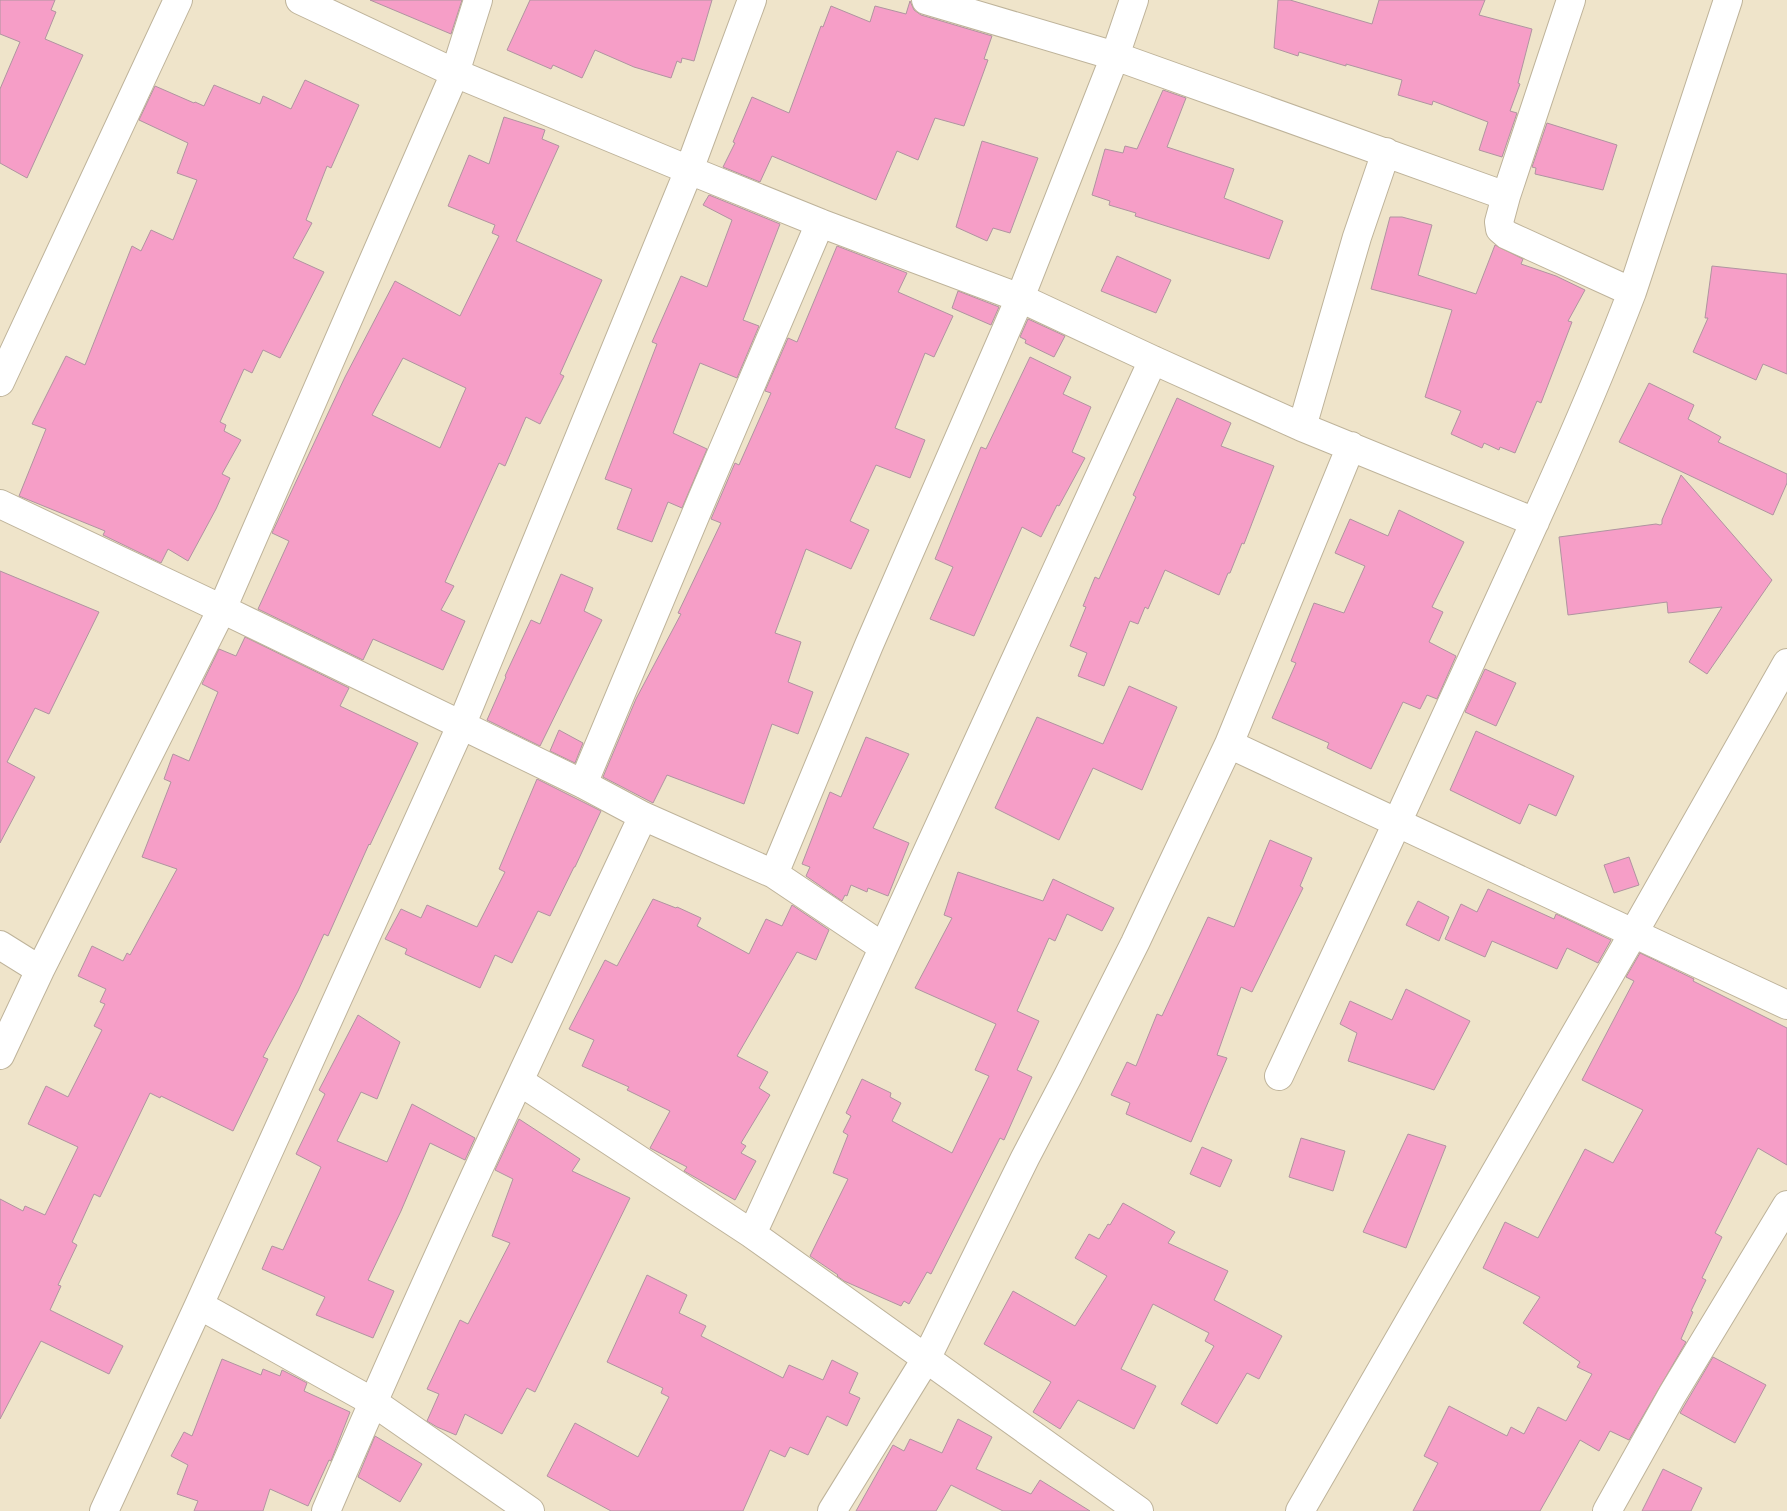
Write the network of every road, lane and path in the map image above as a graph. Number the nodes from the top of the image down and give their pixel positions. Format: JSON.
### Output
{"nodes":[{"id":1,"x":178,"y":0,"type":"edge"},
{"id":2,"x":300,"y":0,"type":"edge"},
{"id":3,"x":478,"y":0,"type":"edge"},
{"id":4,"x":752,"y":0,"type":"edge"},
{"id":5,"x":926,"y":0,"type":"edge"},
{"id":6,"x":1134,"y":0,"type":"edge"},
{"id":7,"x":1571,"y":0,"type":"edge"},
{"id":8,"x":1728,"y":0,"type":"edge"},
{"id":9,"x":1115,"y":56,"type":"junction"},
{"id":10,"x":455,"y":73,"type":"junction"},
{"id":11,"x":1386,"y":152,"type":"junction"},
{"id":12,"x":689,"y":170,"type":"junction"},
{"id":13,"x":1506,"y":196,"type":"junction"},
{"id":14,"x":820,"y":223,"type":"junction"},
{"id":15,"x":1632,"y":292,"type":"junction"},
{"id":16,"x":1020,"y":298,"type":"junction"},
{"id":17,"x":1153,"y":360,"type":"junction"},
{"id":18,"x":0,"y":382,"type":"edge"},
{"id":19,"x":1302,"y":427,"type":"junction"},
{"id":20,"x":1351,"y":446,"type":"junction"},
{"id":21,"x":0,"y":504,"type":"edge"},
{"id":22,"x":1535,"y":522,"type":"junction"},
{"id":23,"x":222,"y":609,"type":"junction"},
{"id":24,"x":1787,"y":663,"type":"edge"},
{"id":25,"x":461,"y":726,"type":"junction"},
{"id":26,"x":1229,"y":744,"type":"junction"},
{"id":27,"x":583,"y":784,"type":"junction"},
{"id":28,"x":643,"y":816,"type":"junction"},
{"id":29,"x":1398,"y":824,"type":"junction"},
{"id":30,"x":774,"y":874,"type":"junction"},
{"id":31,"x":1633,"y":934,"type":"junction"},
{"id":32,"x":0,"y":945,"type":"edge"},
{"id":33,"x":883,"y":947,"type":"junction"},
{"id":34,"x":40,"y":970,"type":"junction"},
{"id":35,"x":1787,"y":1005,"type":"edge"},
{"id":36,"x":0,"y":1055,"type":"edge"},
{"id":37,"x":1279,"y":1076,"type":"dead end"},
{"id":38,"x":518,"y":1080,"type":"junction"},
{"id":39,"x":1787,"y":1205,"type":"edge"},
{"id":40,"x":752,"y":1234,"type":"junction"},
{"id":41,"x":199,"y":1305,"type":"junction"},
{"id":42,"x":926,"y":1359,"type":"junction"},
{"id":43,"x":373,"y":1402,"type":"junction"},
{"id":44,"x":104,"y":1511,"type":"edge"},
{"id":45,"x":326,"y":1511,"type":"edge"},
{"id":46,"x":530,"y":1511,"type":"edge"},
{"id":47,"x":832,"y":1511,"type":"edge"},
{"id":48,"x":1139,"y":1511,"type":"edge"},
{"id":49,"x":1300,"y":1511,"type":"edge"},
{"id":50,"x":1607,"y":1511,"type":"edge"}],
"edges":[{"from":1,"to":18,"type":"street"},
{"from":2,"to":10,"type":"street"},
{"from":3,"to":10,"type":"street"},
{"from":4,"to":12,"type":"street"},
{"from":5,"to":9,"type":"street"},
{"from":6,"to":9,"type":"street"},
{"from":7,"to":13,"type":"street"},
{"from":8,"to":15,"type":"street"},
{"from":9,"to":11,"type":"street"},
{"from":9,"to":16,"type":"street"},
{"from":10,"to":12,"type":"street"},
{"from":10,"to":23,"type":"street"},
{"from":11,"to":13,"type":"street"},
{"from":11,"to":19,"type":"street"},
{"from":12,"to":14,"type":"street"},
{"from":12,"to":25,"type":"street"},
{"from":13,"to":15,"type":"street"},
{"from":14,"to":16,"type":"street"},
{"from":14,"to":27,"type":"street"},
{"from":15,"to":22,"type":"street"},
{"from":16,"to":17,"type":"street"},
{"from":16,"to":30,"type":"street"},
{"from":17,"to":19,"type":"street"},
{"from":17,"to":33,"type":"street"},
{"from":19,"to":20,"type":"street"},
{"from":20,"to":22,"type":"street"},
{"from":20,"to":26,"type":"street"},
{"from":21,"to":23,"type":"street"},
{"from":22,"to":29,"type":"street"},
{"from":23,"to":25,"type":"street"},
{"from":23,"to":34,"type":"street"},
{"from":24,"to":31,"type":"street"},
{"from":25,"to":27,"type":"street"},
{"from":25,"to":41,"type":"street"},
{"from":26,"to":29,"type":"street"},
{"from":26,"to":42,"type":"street"},
{"from":27,"to":28,"type":"street"},
{"from":28,"to":30,"type":"street"},
{"from":28,"to":38,"type":"street"},
{"from":29,"to":31,"type":"street"},
{"from":29,"to":37,"type":"street"},
{"from":30,"to":33,"type":"street"},
{"from":31,"to":35,"type":"street"},
{"from":31,"to":49,"type":"street"},
{"from":32,"to":34,"type":"street"},
{"from":33,"to":40,"type":"street"},
{"from":34,"to":36,"type":"street"},
{"from":38,"to":40,"type":"street"},
{"from":38,"to":43,"type":"street"},
{"from":39,"to":50,"type":"street"},
{"from":40,"to":42,"type":"street"},
{"from":41,"to":43,"type":"street"},
{"from":41,"to":44,"type":"street"},
{"from":42,"to":47,"type":"street"},
{"from":42,"to":48,"type":"street"},
{"from":43,"to":45,"type":"street"},
{"from":43,"to":46,"type":"street"}]}
